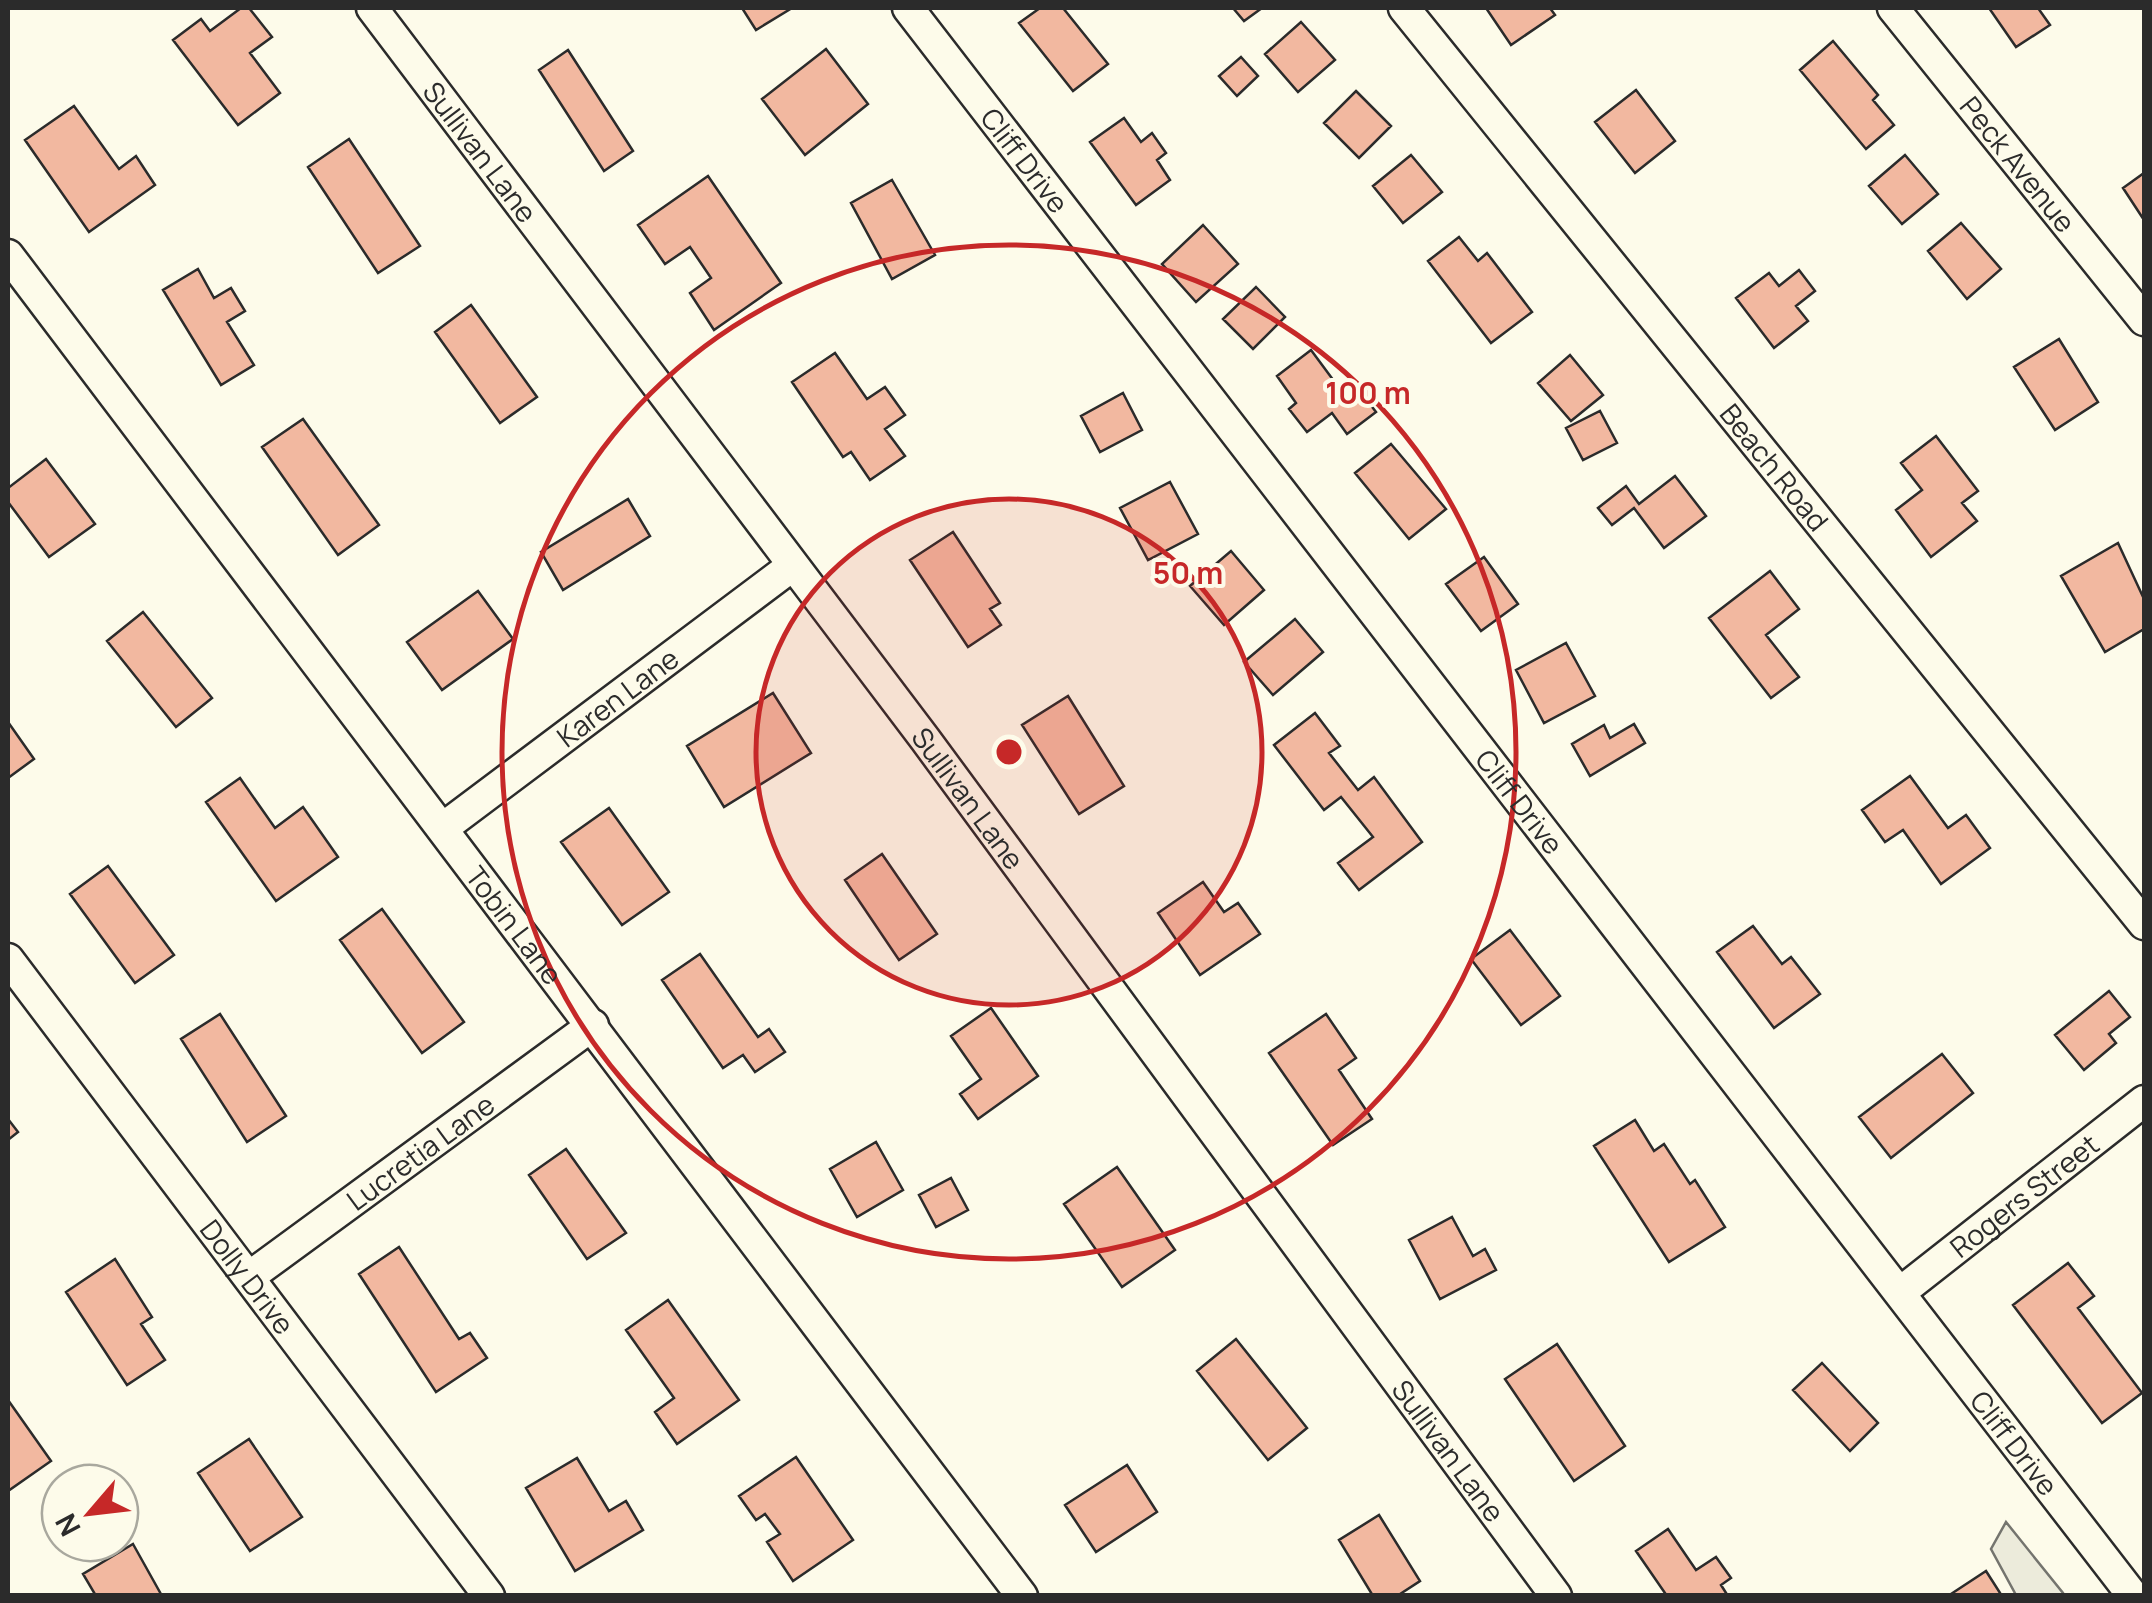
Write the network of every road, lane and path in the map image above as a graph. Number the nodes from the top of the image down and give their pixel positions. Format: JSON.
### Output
{"nodes":[{"id":1,"x":372,"y":8,"type":"edge"},
{"id":2,"x":908,"y":8,"type":"edge"},
{"id":3,"x":1404,"y":8,"type":"edge"},
{"id":4,"x":1893,"y":8,"type":"edge"},
{"id":5,"x":8,"y":255,"type":"edge"},
{"id":6,"x":2144,"y":320,"type":"edge"},
{"id":7,"x":792,"y":566,"type":"junction"},
{"id":8,"x":443,"y":828,"type":"junction"},
{"id":9,"x":2144,"y":924,"type":"edge"},
{"id":10,"x":8,"y":960,"type":"edge"},
{"id":11,"x":593,"y":1025,"type":"junction"},
{"id":12,"x":2144,"y":1100,"type":"edge"},
{"id":13,"x":249,"y":1277,"type":"junction"},
{"id":14,"x":1902,"y":1291,"type":"junction"},
{"id":15,"x":490,"y":1596,"type":"edge"},
{"id":16,"x":1022,"y":1596,"type":"edge"},
{"id":17,"x":1556,"y":1596,"type":"edge"},
{"id":18,"x":2133,"y":1596,"type":"edge"}],
"edges":[{"from":1,"to":7,"type":"street","name":"Sullivan Lane"},
{"from":2,"to":14,"type":"street","name":"Cliff Drive"},
{"from":3,"to":9,"type":"street","name":"Beach Road"},
{"from":4,"to":6,"type":"street","name":"Peck Avenue"},
{"from":5,"to":8,"type":"street","name":"Tobin Lane"},
{"from":7,"to":8,"type":"street","name":"Karen Lane"},
{"from":7,"to":17,"type":"street","name":"Sullivan Lane"},
{"from":8,"to":11,"type":"street","name":"Tobin Lane"},
{"from":10,"to":13,"type":"street","name":"Dolly Drive"},
{"from":11,"to":13,"type":"street","name":"Lucretia Lane"},
{"from":11,"to":16,"type":"street","name":"Tobin Lane"},
{"from":12,"to":14,"type":"street","name":"Rogers Street"},
{"from":13,"to":15,"type":"street","name":"Dolly Drive"},
{"from":14,"to":18,"type":"street","name":"Cliff Drive"}]}
